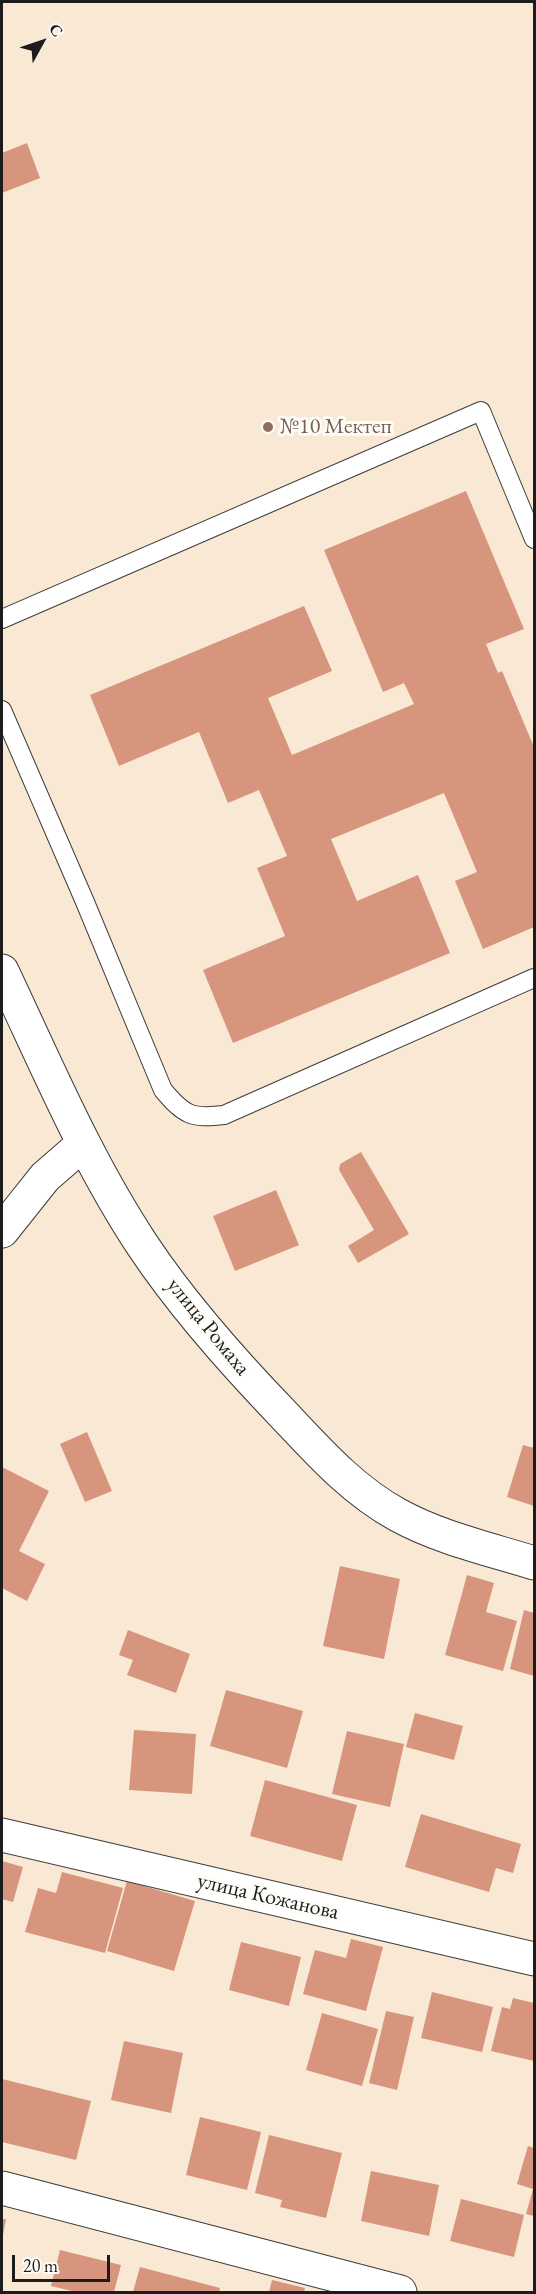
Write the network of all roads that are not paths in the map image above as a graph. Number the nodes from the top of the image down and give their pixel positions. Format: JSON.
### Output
{"nodes":[{"id":1,"x":534,"y":539,"type":"edge"},
{"id":2,"x":2,"y":619,"type":"edge"},
{"id":3,"x":2,"y":710,"type":"edge"},
{"id":4,"x":2,"y":971,"type":"edge"},
{"id":5,"x":534,"y":978,"type":"edge"},
{"id":6,"x":83,"y":1144,"type":"junction"},
{"id":7,"x":2,"y":1231,"type":"edge"},
{"id":8,"x":534,"y":1563,"type":"edge"},
{"id":9,"x":2,"y":1835,"type":"edge"},
{"id":10,"x":534,"y":1959,"type":"edge"},
{"id":11,"x":2,"y":2188,"type":"edge"},
{"id":12,"x":400,"y":2292,"type":"edge"}],
"edges":[{"from":1,"to":2,"type":"lane"},
{"from":3,"to":5,"type":"lane"},
{"from":4,"to":6,"type":"street","name":"улица Ромаха"},
{"from":6,"to":7,"type":"street"},
{"from":6,"to":8,"type":"street","name":"улица Ромаха"},
{"from":9,"to":10,"type":"street","name":"улица Кожанова"},
{"from":11,"to":12,"type":"street"}]}
